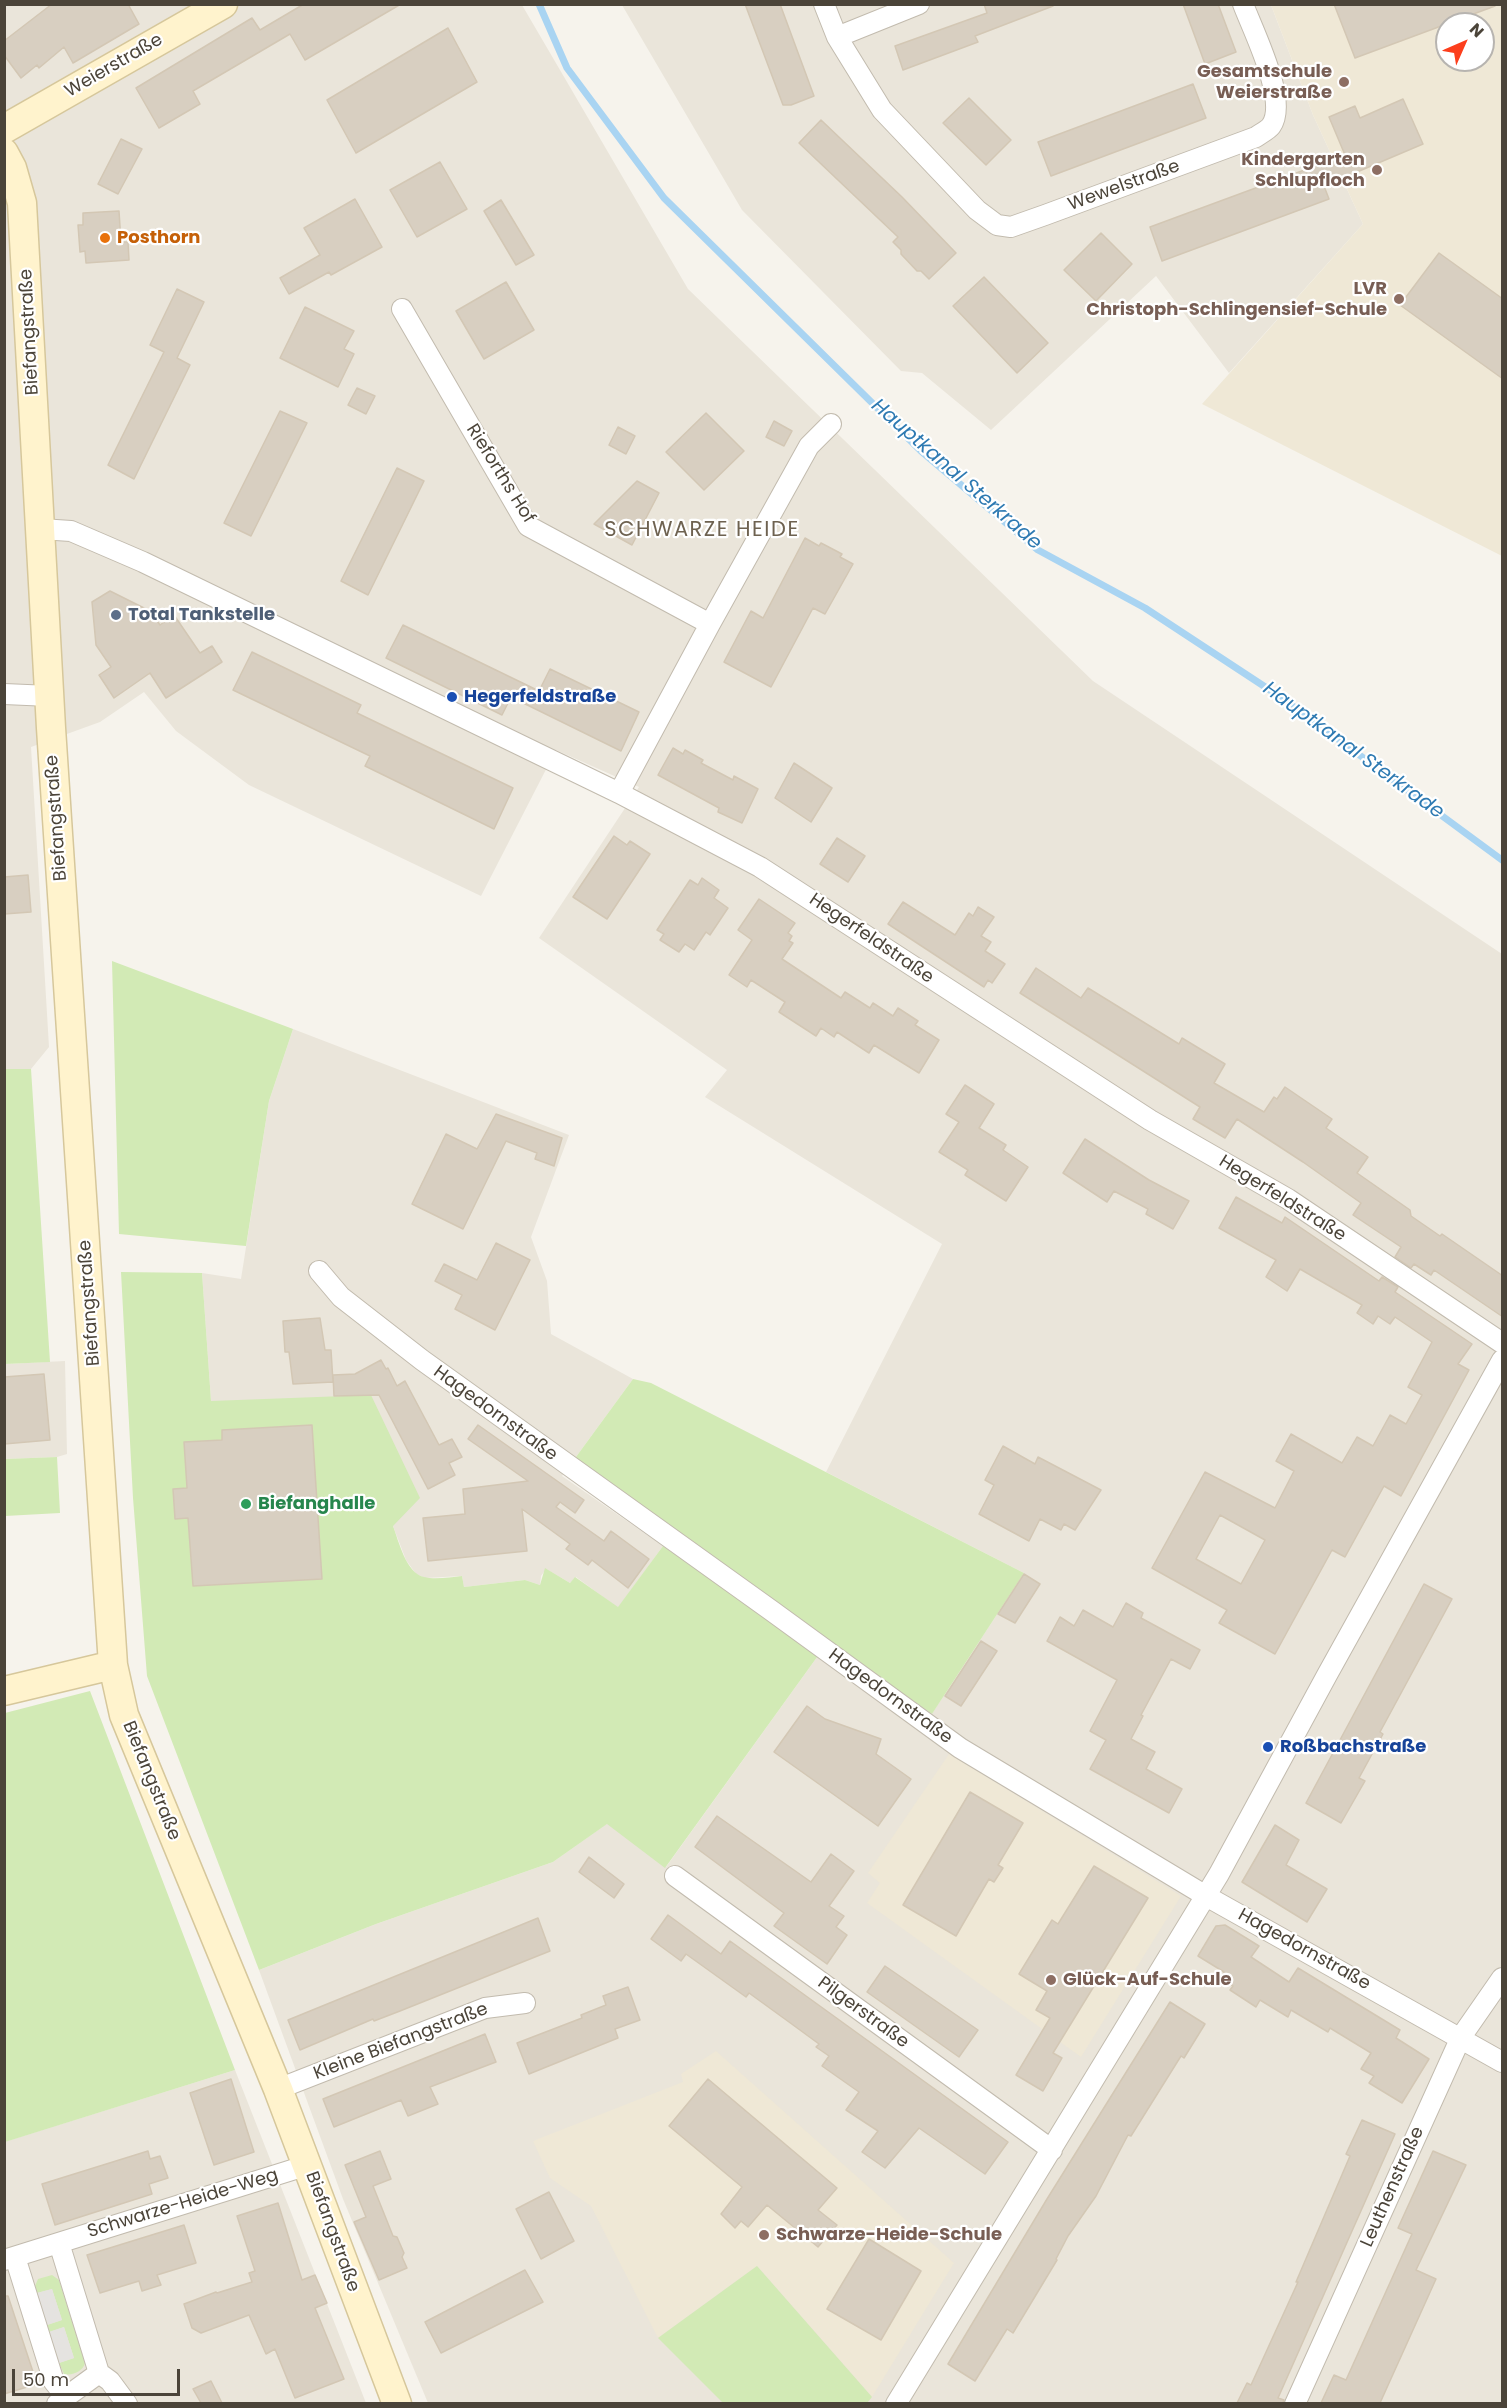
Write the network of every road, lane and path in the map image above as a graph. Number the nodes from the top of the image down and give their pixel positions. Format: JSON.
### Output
{"nodes":[{"id":1,"x":223,"y":4,"type":"edge"},
{"id":2,"x":824,"y":4,"type":"edge"},
{"id":3,"x":919,"y":4,"type":"edge"},
{"id":4,"x":1243,"y":4,"type":"edge"},
{"id":5,"x":837,"y":37,"type":"junction"},
{"id":6,"x":4,"y":129,"type":"edge"},
{"id":7,"x":4,"y":153,"type":"edge"},
{"id":8,"x":402,"y":309,"type":"dead end"},
{"id":9,"x":831,"y":424,"type":"dead end"},
{"id":10,"x":41,"y":529,"type":"junction"},
{"id":11,"x":710,"y":624,"type":"junction"},
{"id":12,"x":4,"y":694,"type":"edge"},
{"id":13,"x":50,"y":696,"type":"junction"},
{"id":14,"x":619,"y":793,"type":"junction"},
{"id":15,"x":320,"y":1271,"type":"dead end"},
{"id":16,"x":1503,"y":1343,"type":"edge"},
{"id":17,"x":1503,"y":1360,"type":"edge"},
{"id":18,"x":112,"y":1665,"type":"junction"},
{"id":19,"x":4,"y":1691,"type":"edge"},
{"id":20,"x":675,"y":1876,"type":"dead end"},
{"id":21,"x":1206,"y":1896,"type":"junction"},
{"id":22,"x":1503,"y":1978,"type":"edge"},
{"id":23,"x":525,"y":2003,"type":"dead end"},
{"id":24,"x":1461,"y":2037,"type":"junction"},
{"id":25,"x":1503,"y":2062,"type":"edge"},
{"id":26,"x":278,"y":2089,"type":"junction"},
{"id":27,"x":1052,"y":2150,"type":"junction"},
{"id":28,"x":308,"y":2165,"type":"junction"},
{"id":29,"x":59,"y":2243,"type":"junction"},
{"id":30,"x":10,"y":2259,"type":"edge"},
{"id":31,"x":99,"y":2373,"type":"junction"},
{"id":32,"x":61,"y":2400,"type":"edge"},
{"id":33,"x":127,"y":2403,"type":"edge"},
{"id":34,"x":397,"y":2403,"type":"edge"},
{"id":35,"x":896,"y":2403,"type":"edge"},
{"id":36,"x":1294,"y":2403,"type":"edge"}],
"edges":[{"from":1,"to":6,"type":"main road","name":"Weierstraße"},
{"from":2,"to":5,"type":"street","name":"Wewelstraße"},
{"from":3,"to":5,"type":"street"},
{"from":4,"to":5,"type":"street","name":"Wewelstraße"},
{"from":7,"to":10,"type":"main road","name":"Biefangstraße"},
{"from":8,"to":11,"type":"street","name":"Rieforths Hof"},
{"from":9,"to":11,"type":"street"},
{"from":10,"to":13,"type":"main road","name":"Biefangstraße"},
{"from":10,"to":14,"type":"street","name":"Hegerfeldstraße"},
{"from":11,"to":14,"type":"street"},
{"from":12,"to":13,"type":"street"},
{"from":13,"to":18,"type":"main road","name":"Biefangstraße"},
{"from":14,"to":16,"type":"street","name":"Hegerfeldstraße"},
{"from":15,"to":21,"type":"street","name":"Hagedornstraße"},
{"from":17,"to":21,"type":"street"},
{"from":18,"to":19,"type":"main road"},
{"from":18,"to":26,"type":"main road","name":"Biefangstraße"},
{"from":20,"to":27,"type":"street","name":"Pilgerstraße"},
{"from":21,"to":24,"type":"street","name":"Hagedornstraße"},
{"from":21,"to":27,"type":"street"},
{"from":22,"to":24,"type":"street","name":"Leuthenstraße"},
{"from":23,"to":26,"type":"street","name":"Kleine Biefangstraße"},
{"from":24,"to":25,"type":"street","name":"Hagedornstraße"},
{"from":24,"to":36,"type":"street","name":"Leuthenstraße"},
{"from":26,"to":28,"type":"main road","name":"Biefangstraße"},
{"from":27,"to":35,"type":"street"},
{"from":28,"to":29,"type":"street","name":"Schwarze-Heide-Weg"},
{"from":28,"to":34,"type":"main road","name":"Biefangstraße"},
{"from":29,"to":30,"type":"street","name":"Schwarze-Heide-Weg"},
{"from":29,"to":31,"type":"street"},
{"from":30,"to":32,"type":"street","name":"Schwarze-Heide-Weg"},
{"from":31,"to":32,"type":"street","name":"Schwarze-Heide-Weg"},
{"from":31,"to":33,"type":"street"}]}
